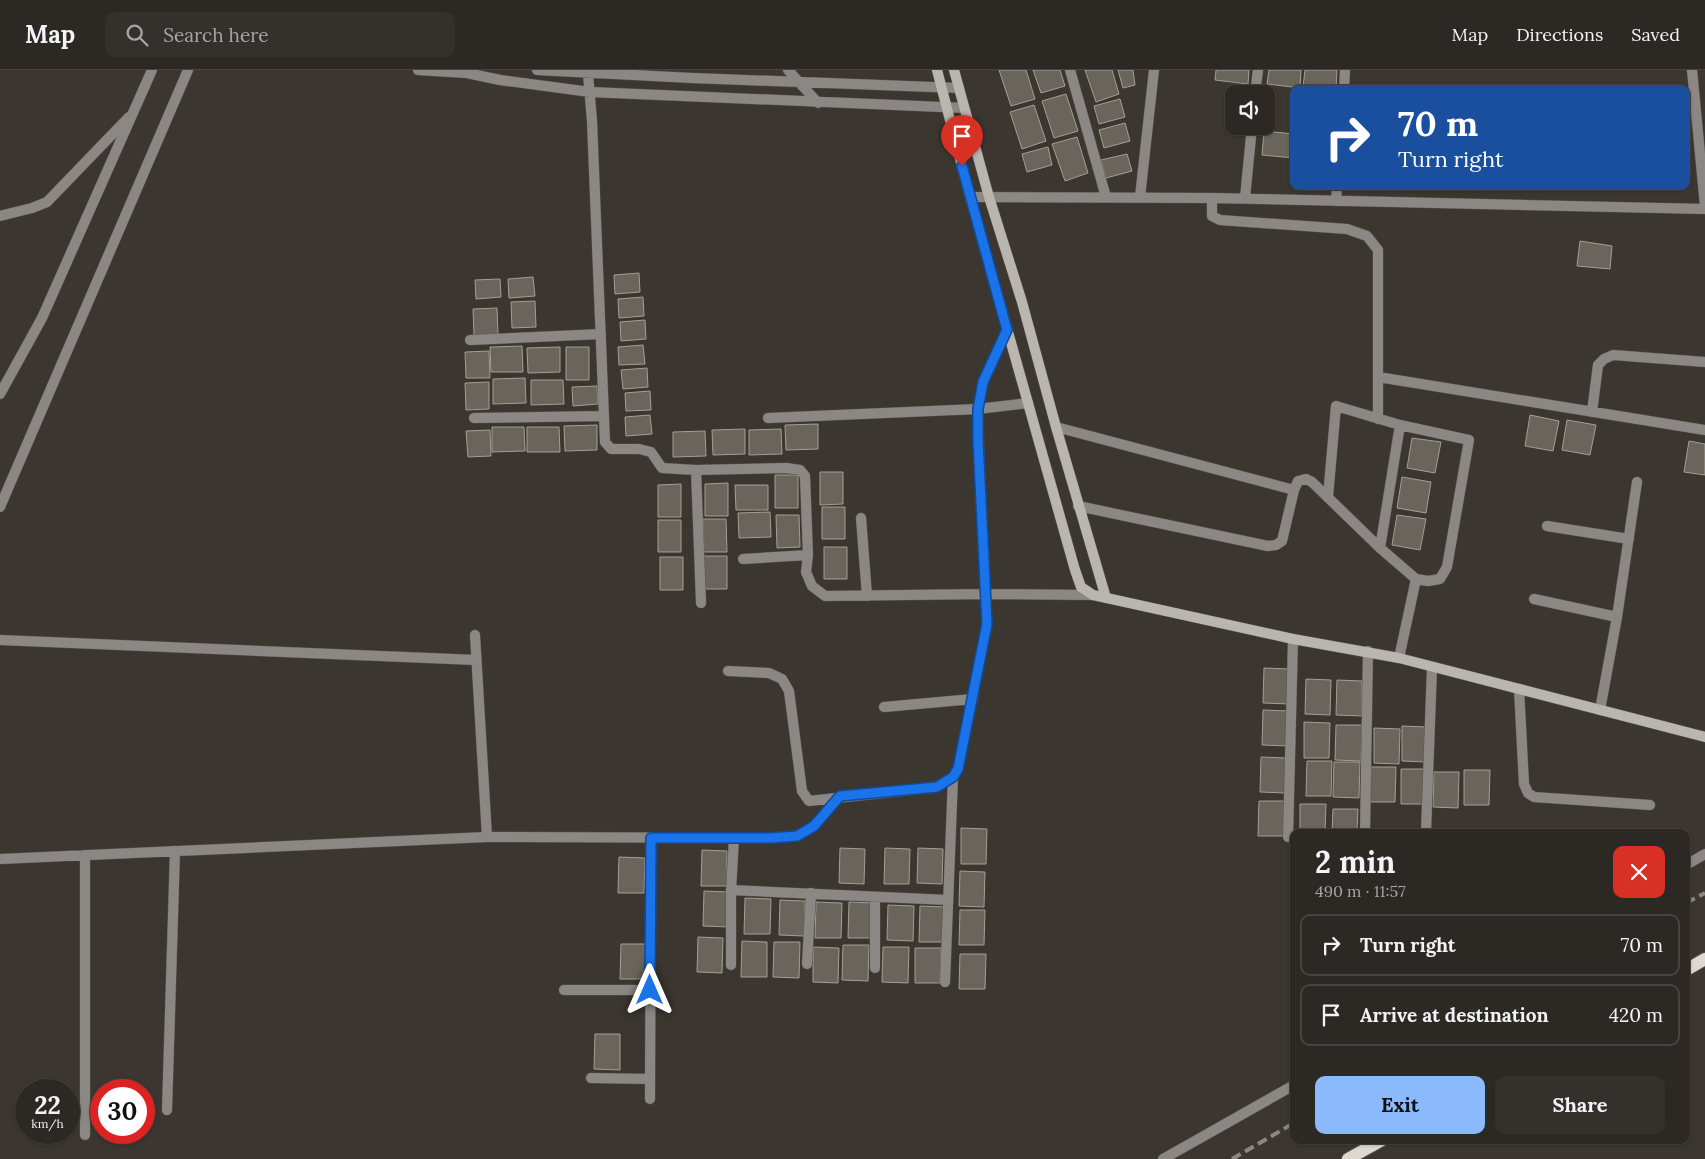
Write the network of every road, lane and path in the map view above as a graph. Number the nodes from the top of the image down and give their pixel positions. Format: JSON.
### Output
{"nodes":[{"id":1,"x":152,"y":70,"type":"edge"},
{"id":2,"x":188,"y":70,"type":"edge"},
{"id":3,"x":418,"y":70,"type":"edge"},
{"id":4,"x":537,"y":70,"type":"edge"},
{"id":5,"x":788,"y":70,"type":"edge"},
{"id":6,"x":937,"y":70,"type":"edge"},
{"id":7,"x":954,"y":70,"type":"edge"},
{"id":8,"x":1070,"y":70,"type":"edge"},
{"id":9,"x":1154,"y":70,"type":"edge"},
{"id":10,"x":1258,"y":70,"type":"edge"},
{"id":11,"x":1345,"y":70,"type":"edge"},
{"id":12,"x":1692,"y":70,"type":"edge"},
{"id":13,"x":471,"y":71,"type":"edge"},
{"id":14,"x":588,"y":74,"type":"junction"},
{"id":15,"x":799,"y":81,"type":"junction"},
{"id":16,"x":1256,"y":85,"type":"edge"},
{"id":17,"x":1344,"y":85,"type":"edge"},
{"id":18,"x":942,"y":86,"type":"junction"},
{"id":19,"x":958,"y":88,"type":"junction"},
{"id":20,"x":590,"y":92,"type":"junction"},
{"id":21,"x":818,"y":103,"type":"junction"},
{"id":22,"x":964,"y":108,"type":"junction"},
{"id":23,"x":946,"y":109,"type":"junction"},
{"id":24,"x":134,"y":112,"type":"junction"},
{"id":25,"x":1251,"y":135,"type":"edge"},
{"id":26,"x":1337,"y":190,"type":"edge"},
{"id":27,"x":970,"y":197,"type":"junction"},
{"id":28,"x":989,"y":197,"type":"junction"},
{"id":29,"x":1106,"y":197,"type":"junction"},
{"id":30,"x":1140,"y":197,"type":"junction"},
{"id":31,"x":1212,"y":198,"type":"junction"},
{"id":32,"x":1245,"y":198,"type":"junction"},
{"id":33,"x":1336,"y":201,"type":"junction"},
{"id":34,"x":1705,"y":203,"type":"edge"},
{"id":35,"x":0,"y":216,"type":"edge"},
{"id":36,"x":1007,"y":330,"type":"junction"},
{"id":37,"x":601,"y":334,"type":"junction"},
{"id":38,"x":470,"y":340,"type":"dead end"},
{"id":39,"x":1705,"y":362,"type":"edge"},
{"id":40,"x":1378,"y":378,"type":"junction"},
{"id":41,"x":0,"y":394,"type":"edge"},
{"id":42,"x":1028,"y":403,"type":"junction"},
{"id":43,"x":978,"y":409,"type":"junction"},
{"id":44,"x":1592,"y":412,"type":"junction"},
{"id":45,"x":604,"y":416,"type":"junction"},
{"id":46,"x":474,"y":418,"type":"dead end"},
{"id":47,"x":768,"y":418,"type":"dead end"},
{"id":48,"x":1378,"y":419,"type":"junction"},
{"id":49,"x":1400,"y":425,"type":"junction"},
{"id":50,"x":1056,"y":427,"type":"junction"},
{"id":51,"x":1705,"y":430,"type":"edge"},
{"id":52,"x":696,"y":470,"type":"junction"},
{"id":53,"x":1637,"y":482,"type":"dead end"},
{"id":54,"x":1294,"y":490,"type":"junction"},
{"id":55,"x":1328,"y":497,"type":"junction"},
{"id":56,"x":1078,"y":506,"type":"junction"},
{"id":57,"x":0,"y":508,"type":"edge"},
{"id":58,"x":862,"y":518,"type":"dead end"},
{"id":59,"x":1547,"y":526,"type":"dead end"},
{"id":60,"x":1629,"y":538,"type":"junction"},
{"id":61,"x":1380,"y":548,"type":"junction"},
{"id":62,"x":808,"y":555,"type":"junction"},
{"id":63,"x":743,"y":560,"type":"dead end"},
{"id":64,"x":1416,"y":579,"type":"junction"},
{"id":65,"x":986,"y":594,"type":"junction"},
{"id":66,"x":1093,"y":595,"type":"junction"},
{"id":67,"x":867,"y":596,"type":"junction"},
{"id":68,"x":1106,"y":598,"type":"junction"},
{"id":69,"x":1534,"y":599,"type":"dead end"},
{"id":70,"x":701,"y":603,"type":"dead end"},
{"id":71,"x":1617,"y":617,"type":"junction"},
{"id":72,"x":474,"y":635,"type":"dead end"},
{"id":73,"x":1293,"y":639,"type":"junction"},
{"id":74,"x":0,"y":640,"type":"edge"},
{"id":75,"x":1368,"y":651,"type":"junction"},
{"id":76,"x":1399,"y":658,"type":"junction"},
{"id":77,"x":476,"y":660,"type":"junction"},
{"id":78,"x":1432,"y":667,"type":"junction"},
{"id":79,"x":728,"y":671,"type":"dead end"},
{"id":80,"x":1519,"y":689,"type":"junction"},
{"id":81,"x":973,"y":699,"type":"junction"},
{"id":82,"x":884,"y":707,"type":"dead end"},
{"id":83,"x":1600,"y":710,"type":"junction"},
{"id":84,"x":1705,"y":737,"type":"edge"},
{"id":85,"x":953,"y":777,"type":"junction"},
{"id":86,"x":840,"y":796,"type":"junction"},
{"id":87,"x":1650,"y":804,"type":"dead end"},
{"id":88,"x":1365,"y":829,"type":"edge"},
{"id":89,"x":1426,"y":829,"type":"edge"},
{"id":90,"x":488,"y":837,"type":"junction"},
{"id":91,"x":1288,"y":837,"type":"dead end"},
{"id":92,"x":651,"y":838,"type":"junction"},
{"id":93,"x":734,"y":838,"type":"junction"},
{"id":94,"x":175,"y":851,"type":"junction"},
{"id":95,"x":1705,"y":854,"type":"edge"},
{"id":96,"x":85,"y":855,"type":"junction"},
{"id":97,"x":0,"y":859,"type":"edge"},
{"id":98,"x":1690,"y":863,"type":"edge"},
{"id":99,"x":731,"y":890,"type":"junction"},
{"id":100,"x":811,"y":893,"type":"junction"},
{"id":101,"x":875,"y":897,"type":"junction"},
{"id":102,"x":948,"y":900,"type":"junction"},
{"id":103,"x":1705,"y":959,"type":"edge"},
{"id":104,"x":807,"y":964,"type":"dead end"},
{"id":105,"x":731,"y":965,"type":"dead end"},
{"id":106,"x":876,"y":968,"type":"dead end"},
{"id":107,"x":1690,"y":968,"type":"edge"},
{"id":108,"x":945,"y":982,"type":"dead end"},
{"id":109,"x":564,"y":990,"type":"dead end"},
{"id":110,"x":650,"y":990,"type":"junction"},
{"id":111,"x":591,"y":1078,"type":"dead end"},
{"id":112,"x":650,"y":1079,"type":"junction"},
{"id":113,"x":1290,"y":1087,"type":"edge"},
{"id":114,"x":650,"y":1099,"type":"dead end"},
{"id":115,"x":167,"y":1110,"type":"dead end"},
{"id":116,"x":85,"y":1135,"type":"dead end"},
{"id":117,"x":1375,"y":1144,"type":"edge"},
{"id":118,"x":1163,"y":1159,"type":"edge"},
{"id":119,"x":1348,"y":1159,"type":"edge"}],
"edges":[{"from":1,"to":24,"type":"street"},
{"from":2,"to":57,"type":"street"},
{"from":3,"to":13,"type":"street"},
{"from":4,"to":14,"type":"street"},
{"from":5,"to":15,"type":"street"},
{"from":6,"to":18,"type":"street"},
{"from":7,"to":19,"type":"street"},
{"from":8,"to":29,"type":"street"},
{"from":9,"to":30,"type":"street"},
{"from":10,"to":16,"type":"street"},
{"from":11,"to":17,"type":"street"},
{"from":12,"to":34,"type":"street"},
{"from":13,"to":20,"type":"street"},
{"from":14,"to":15,"type":"street"},
{"from":14,"to":20,"type":"street"},
{"from":15,"to":18,"type":"street"},
{"from":15,"to":21,"type":"street"},
{"from":18,"to":19,"type":"street"},
{"from":18,"to":23,"type":"street"},
{"from":19,"to":22,"type":"street"},
{"from":20,"to":21,"type":"street"},
{"from":20,"to":37,"type":"street"},
{"from":21,"to":23,"type":"street"},
{"from":22,"to":23,"type":"street"},
{"from":22,"to":28,"type":"street"},
{"from":23,"to":27,"type":"street"},
{"from":24,"to":35,"type":"street"},
{"from":24,"to":41,"type":"street"},
{"from":25,"to":32,"type":"street"},
{"from":26,"to":33,"type":"street"},
{"from":27,"to":28,"type":"street"},
{"from":27,"to":36,"type":"street"},
{"from":28,"to":29,"type":"street"},
{"from":28,"to":50,"type":"street"},
{"from":29,"to":30,"type":"street"},
{"from":30,"to":31,"type":"street"},
{"from":31,"to":32,"type":"street"},
{"from":31,"to":40,"type":"street"},
{"from":32,"to":33,"type":"street"},
{"from":33,"to":34,"type":"street"},
{"from":36,"to":42,"type":"street"},
{"from":36,"to":43,"type":"street"},
{"from":37,"to":38,"type":"street"},
{"from":37,"to":45,"type":"street"},
{"from":39,"to":44,"type":"street"},
{"from":40,"to":44,"type":"street"},
{"from":40,"to":48,"type":"street"},
{"from":42,"to":43,"type":"street"},
{"from":42,"to":66,"type":"street"},
{"from":43,"to":47,"type":"street"},
{"from":43,"to":65,"type":"street"},
{"from":44,"to":51,"type":"street"},
{"from":45,"to":46,"type":"street"},
{"from":45,"to":52,"type":"street"},
{"from":48,"to":49,"type":"street"},
{"from":48,"to":55,"type":"street"},
{"from":49,"to":61,"type":"street"},
{"from":49,"to":64,"type":"street"},
{"from":50,"to":54,"type":"street"},
{"from":50,"to":56,"type":"street"},
{"from":52,"to":62,"type":"street"},
{"from":52,"to":70,"type":"street"},
{"from":53,"to":60,"type":"street"},
{"from":54,"to":55,"type":"street"},
{"from":54,"to":56,"type":"street"},
{"from":55,"to":61,"type":"street"},
{"from":56,"to":68,"type":"street"},
{"from":58,"to":67,"type":"street"},
{"from":59,"to":60,"type":"street"},
{"from":60,"to":71,"type":"street"},
{"from":61,"to":64,"type":"street"},
{"from":62,"to":63,"type":"street"},
{"from":62,"to":67,"type":"street"},
{"from":64,"to":76,"type":"street"},
{"from":65,"to":66,"type":"street"},
{"from":65,"to":67,"type":"street"},
{"from":65,"to":81,"type":"street"},
{"from":66,"to":68,"type":"street"},
{"from":68,"to":73,"type":"street"},
{"from":69,"to":71,"type":"street"},
{"from":71,"to":83,"type":"street"},
{"from":72,"to":77,"type":"street"},
{"from":73,"to":75,"type":"street"},
{"from":73,"to":91,"type":"street"},
{"from":74,"to":77,"type":"street"},
{"from":75,"to":76,"type":"street"},
{"from":75,"to":88,"type":"street"},
{"from":76,"to":78,"type":"street"},
{"from":77,"to":90,"type":"street"},
{"from":78,"to":80,"type":"street"},
{"from":78,"to":89,"type":"street"},
{"from":79,"to":86,"type":"street"},
{"from":80,"to":83,"type":"street"},
{"from":80,"to":87,"type":"street"},
{"from":81,"to":82,"type":"street"},
{"from":81,"to":85,"type":"street"},
{"from":83,"to":84,"type":"street"},
{"from":85,"to":86,"type":"street"},
{"from":85,"to":102,"type":"street"},
{"from":86,"to":93,"type":"street"},
{"from":90,"to":92,"type":"street"},
{"from":90,"to":94,"type":"street"},
{"from":92,"to":93,"type":"street"},
{"from":92,"to":110,"type":"street"},
{"from":93,"to":99,"type":"street"},
{"from":94,"to":96,"type":"street"},
{"from":94,"to":115,"type":"street"},
{"from":95,"to":98,"type":"street"},
{"from":96,"to":97,"type":"street"},
{"from":96,"to":116,"type":"street"},
{"from":99,"to":100,"type":"street"},
{"from":99,"to":105,"type":"street"},
{"from":100,"to":101,"type":"street"},
{"from":100,"to":104,"type":"street"},
{"from":101,"to":102,"type":"street"},
{"from":101,"to":106,"type":"street"},
{"from":102,"to":108,"type":"street"},
{"from":103,"to":107,"type":"main road"},
{"from":109,"to":110,"type":"street"},
{"from":110,"to":112,"type":"street"},
{"from":111,"to":112,"type":"street"},
{"from":112,"to":114,"type":"street"},
{"from":113,"to":118,"type":"street"},
{"from":117,"to":119,"type":"main road"}]}
